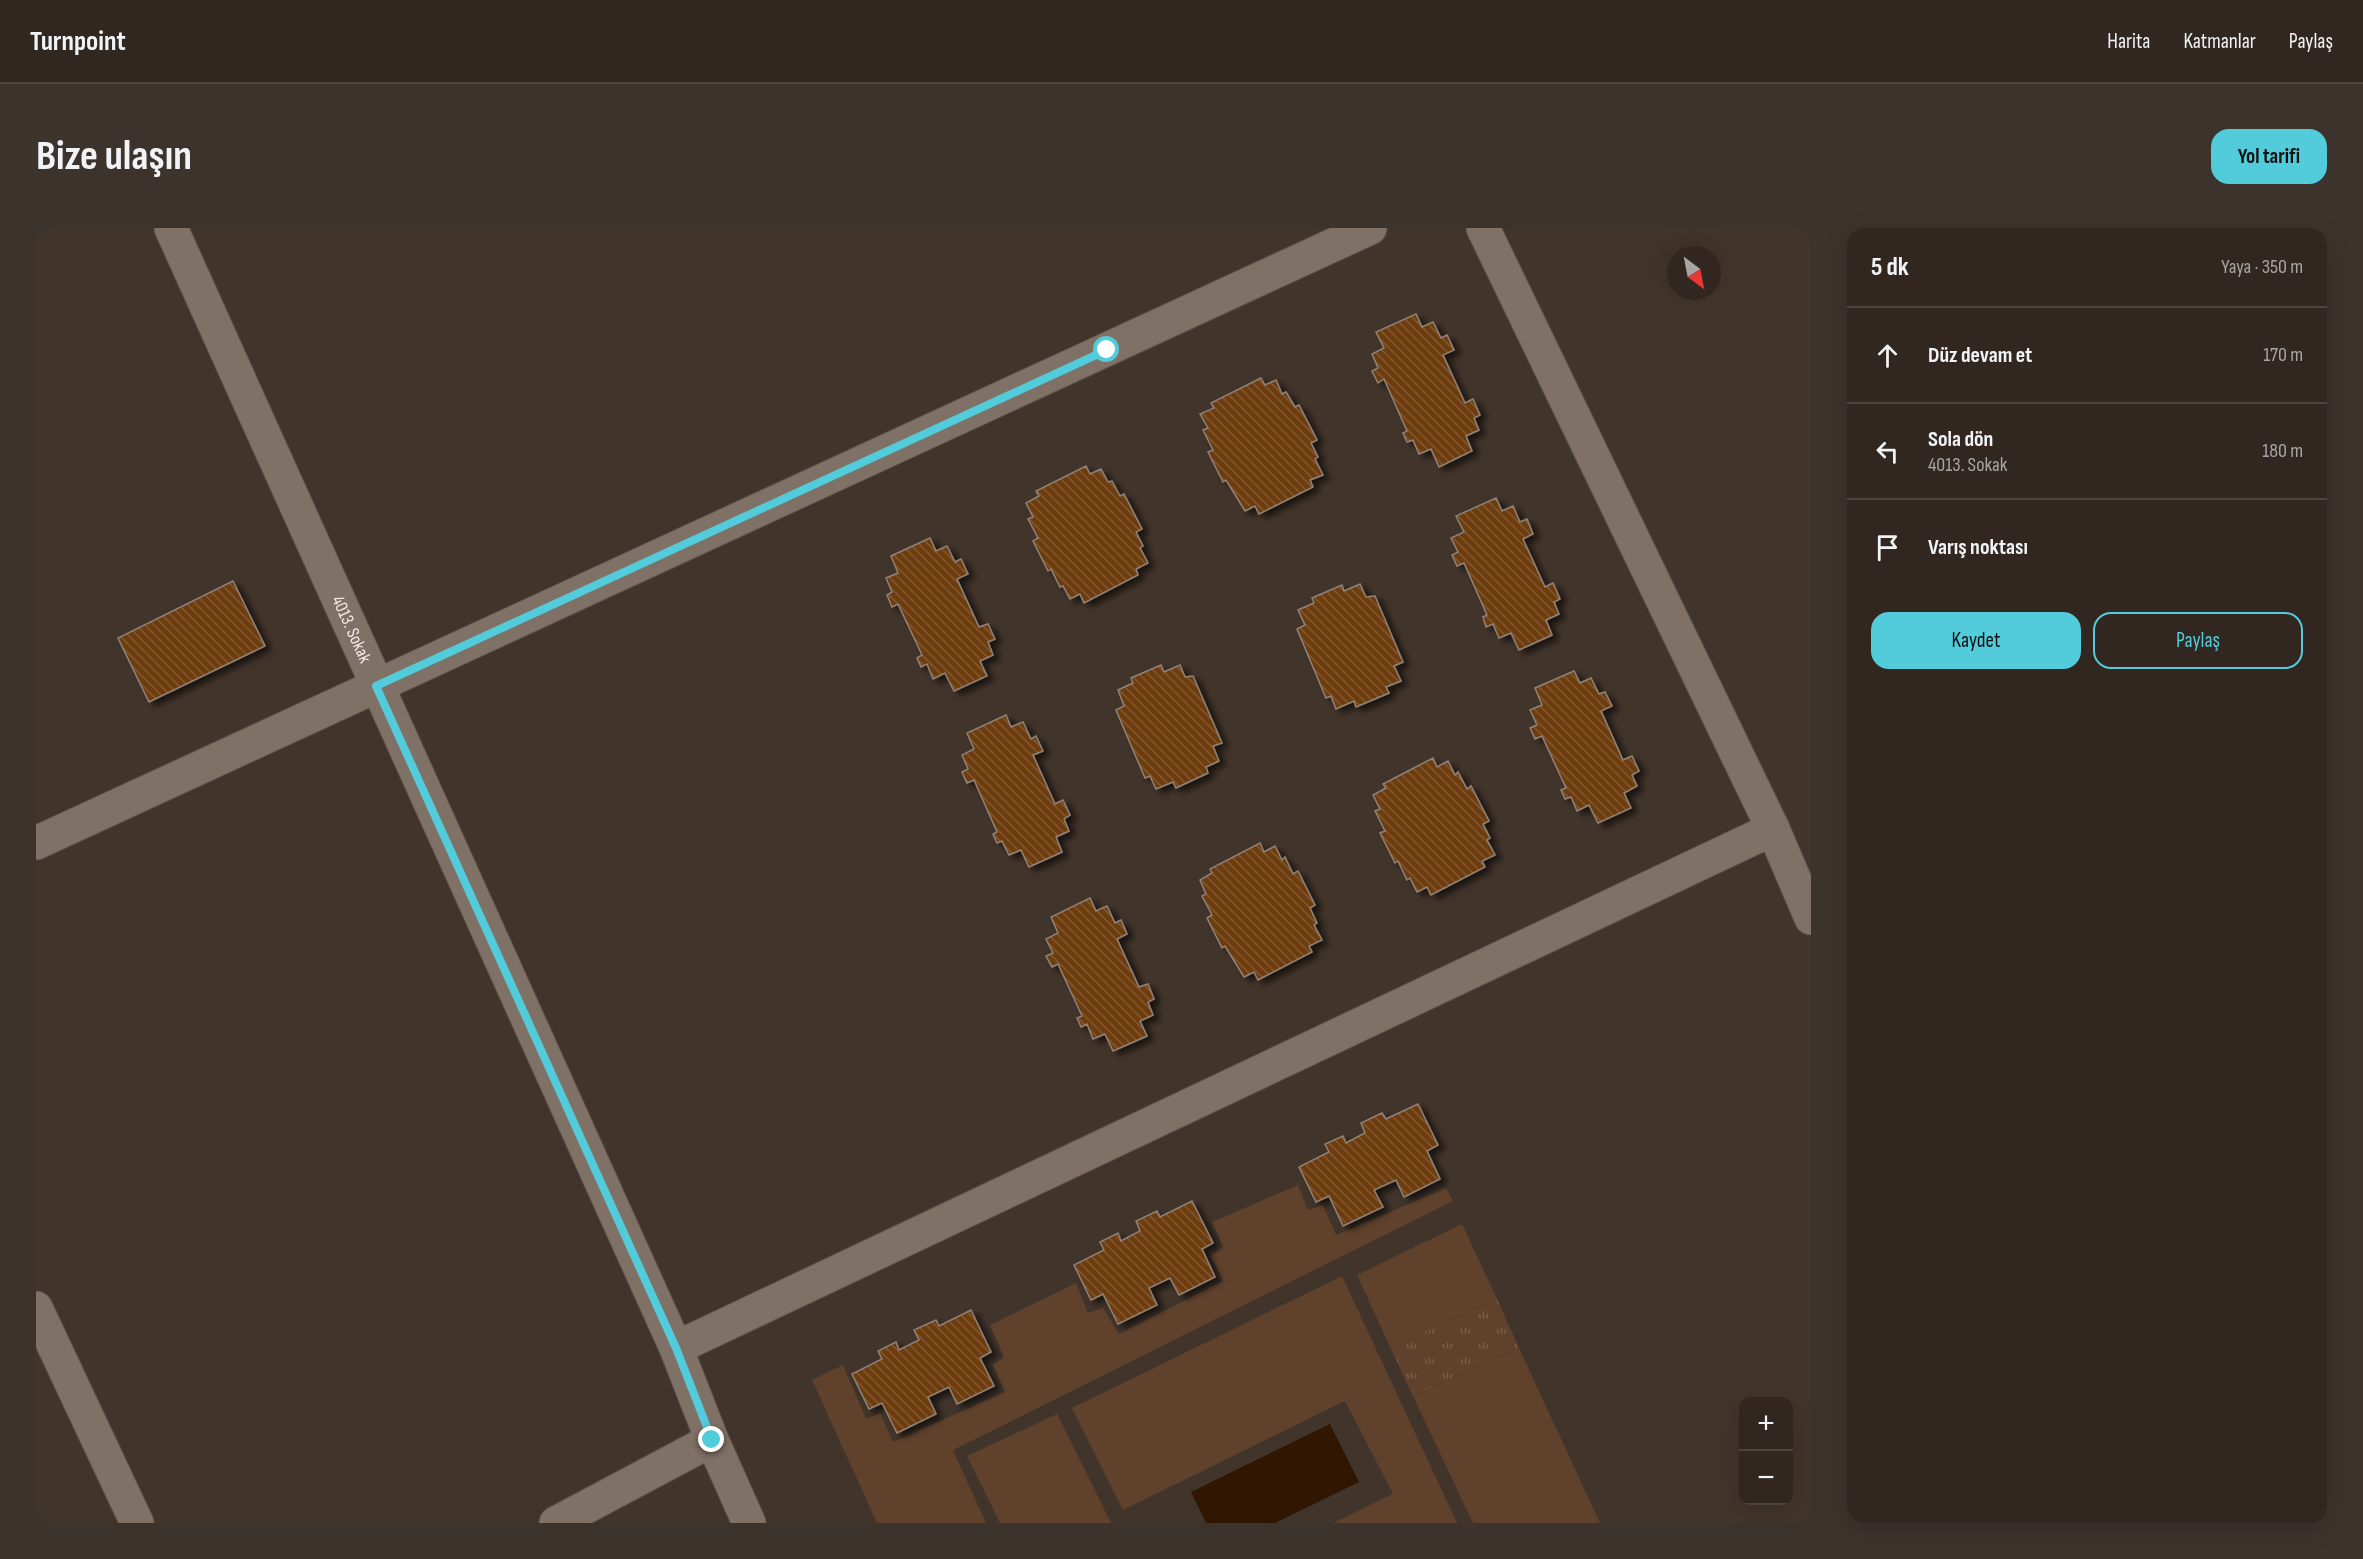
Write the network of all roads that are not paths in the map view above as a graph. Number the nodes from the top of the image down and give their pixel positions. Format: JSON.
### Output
{"nodes":[{"id":1,"x":171,"y":228,"type":"edge"},
{"id":2,"x":1370,"y":228,"type":"edge"},
{"id":3,"x":1483,"y":228,"type":"edge"},
{"id":4,"x":376,"y":686,"type":"junction"},
{"id":5,"x":1773,"y":829,"type":"junction"},
{"id":6,"x":36,"y":843,"type":"edge"},
{"id":7,"x":1811,"y":918,"type":"edge"},
{"id":8,"x":36,"y":1308,"type":"edge"},
{"id":9,"x":676,"y":1348,"type":"junction"},
{"id":10,"x":712,"y":1440,"type":"junction"},
{"id":11,"x":137,"y":1523,"type":"edge"},
{"id":12,"x":556,"y":1523,"type":"edge"},
{"id":13,"x":749,"y":1523,"type":"edge"}],
"edges":[{"from":1,"to":4,"type":"street","name":"4013. Sokak"},
{"from":2,"to":4,"type":"street"},
{"from":3,"to":5,"type":"street"},
{"from":4,"to":6,"type":"street"},
{"from":4,"to":9,"type":"street","name":"4013. Sokak"},
{"from":5,"to":7,"type":"street"},
{"from":5,"to":9,"type":"street"},
{"from":8,"to":11,"type":"street"},
{"from":9,"to":10,"type":"street","name":"4013. Sokak"},
{"from":10,"to":12,"type":"street"},
{"from":10,"to":13,"type":"street","name":"4013. Sokak"}]}
